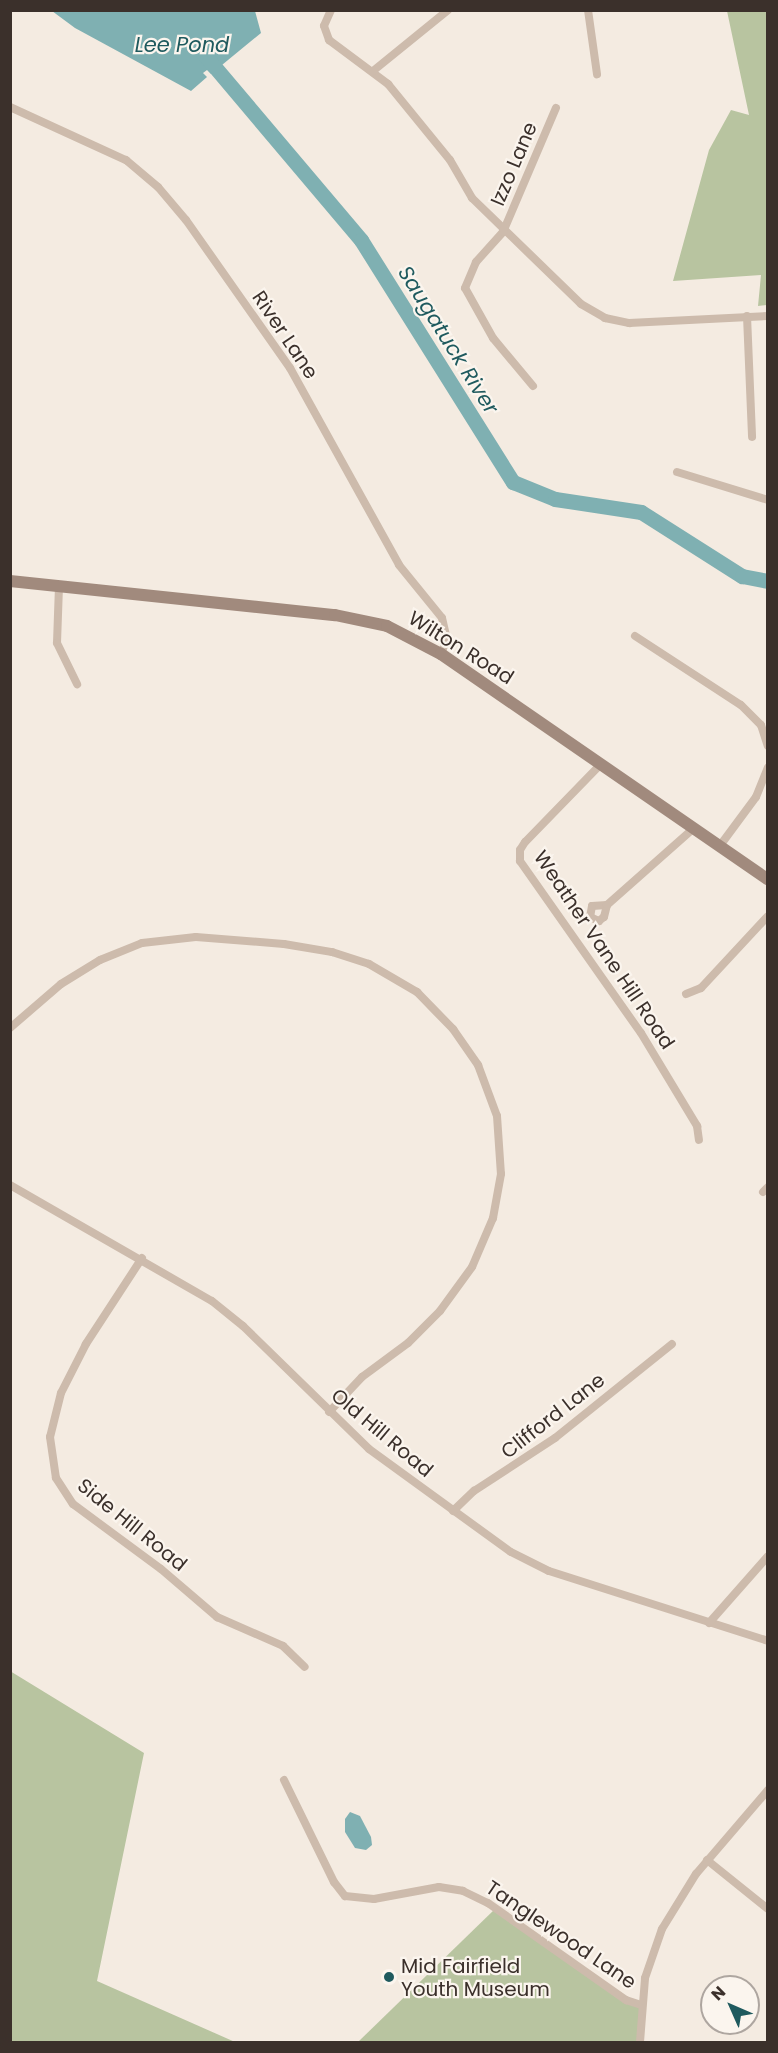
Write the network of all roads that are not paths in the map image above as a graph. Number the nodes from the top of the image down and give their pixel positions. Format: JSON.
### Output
{"nodes":[{"id":1,"x":331,"y":10,"type":"edge"},
{"id":2,"x":448,"y":10,"type":"edge"},
{"id":3,"x":588,"y":10,"type":"edge"},
{"id":4,"x":373,"y":71,"type":"junction"},
{"id":5,"x":597,"y":74,"type":"dead end"},
{"id":6,"x":10,"y":107,"type":"edge"},
{"id":7,"x":556,"y":108,"type":"dead end"},
{"id":8,"x":503,"y":232,"type":"junction"},
{"id":9,"x":768,"y":315,"type":"edge"},
{"id":10,"x":747,"y":316,"type":"junction"},
{"id":11,"x":533,"y":386,"type":"dead end"},
{"id":12,"x":752,"y":437,"type":"dead end"},
{"id":13,"x":677,"y":472,"type":"dead end"},
{"id":14,"x":768,"y":500,"type":"edge"},
{"id":15,"x":10,"y":581,"type":"edge"},
{"id":16,"x":59,"y":586,"type":"junction"},
{"id":17,"x":635,"y":636,"type":"dead end"},
{"id":18,"x":441,"y":654,"type":"junction"},
{"id":19,"x":77,"y":684,"type":"dead end"},
{"id":20,"x":768,"y":746,"type":"edge"},
{"id":21,"x":600,"y":765,"type":"junction"},
{"id":22,"x":768,"y":767,"type":"edge"},
{"id":23,"x":693,"y":829,"type":"junction"},
{"id":24,"x":719,"y":847,"type":"junction"},
{"id":25,"x":768,"y":880,"type":"edge"},
{"id":26,"x":607,"y":905,"type":"dead end"},
{"id":27,"x":768,"y":916,"type":"edge"},
{"id":28,"x":686,"y":994,"type":"dead end"},
{"id":29,"x":10,"y":1028,"type":"edge"},
{"id":30,"x":699,"y":1140,"type":"dead end"},
{"id":31,"x":10,"y":1185,"type":"edge"},
{"id":32,"x":142,"y":1258,"type":"junction"},
{"id":33,"x":672,"y":1344,"type":"dead end"},
{"id":34,"x":329,"y":1412,"type":"junction"},
{"id":35,"x":453,"y":1510,"type":"junction"},
{"id":36,"x":768,"y":1556,"type":"edge"},
{"id":37,"x":709,"y":1623,"type":"junction"},
{"id":38,"x":768,"y":1641,"type":"edge"},
{"id":39,"x":305,"y":1667,"type":"dead end"},
{"id":40,"x":284,"y":1780,"type":"dead end"},
{"id":41,"x":768,"y":1790,"type":"edge"},
{"id":42,"x":707,"y":1860,"type":"junction"},
{"id":43,"x":768,"y":1909,"type":"edge"},
{"id":44,"x":641,"y":2005,"type":"junction"},
{"id":45,"x":640,"y":2043,"type":"edge"}],
"edges":[{"from":1,"to":4,"type":"street"},
{"from":2,"to":4,"type":"street"},
{"from":3,"to":5,"type":"street"},
{"from":4,"to":8,"type":"street"},
{"from":6,"to":18,"type":"street","name":"River Lane"},
{"from":7,"to":8,"type":"street","name":"Izzo Lane"},
{"from":8,"to":10,"type":"street"},
{"from":8,"to":11,"type":"street","name":"Izzo Lane"},
{"from":9,"to":10,"type":"street"},
{"from":10,"to":12,"type":"street"},
{"from":13,"to":14,"type":"street"},
{"from":15,"to":16,"type":"main road","name":"Wilton Road"},
{"from":16,"to":18,"type":"main road","name":"Wilton Road"},
{"from":16,"to":19,"type":"street"},
{"from":17,"to":20,"type":"street"},
{"from":18,"to":21,"type":"main road","name":"Wilton Road"},
{"from":21,"to":23,"type":"main road","name":"Wilton Road"},
{"from":21,"to":30,"type":"street","name":"Weather Vane Hill Road"},
{"from":22,"to":24,"type":"street"},
{"from":23,"to":24,"type":"main road","name":"Wilton Road"},
{"from":23,"to":26,"type":"street"},
{"from":24,"to":25,"type":"main road","name":"Wilton Road"},
{"from":27,"to":28,"type":"street"},
{"from":29,"to":34,"type":"street"},
{"from":31,"to":32,"type":"street","name":"Old Hill Road"},
{"from":32,"to":34,"type":"street","name":"Old Hill Road"},
{"from":32,"to":39,"type":"street","name":"Side Hill Road"},
{"from":33,"to":35,"type":"street","name":"Clifford Lane"},
{"from":34,"to":35,"type":"street","name":"Old Hill Road"},
{"from":35,"to":37,"type":"street","name":"Old Hill Road"},
{"from":36,"to":37,"type":"street"},
{"from":37,"to":38,"type":"street","name":"Old Hill Road"},
{"from":40,"to":44,"type":"street","name":"Tanglewood Lane"},
{"from":41,"to":42,"type":"street"},
{"from":42,"to":43,"type":"street"},
{"from":42,"to":44,"type":"street"},
{"from":44,"to":45,"type":"street"}]}
